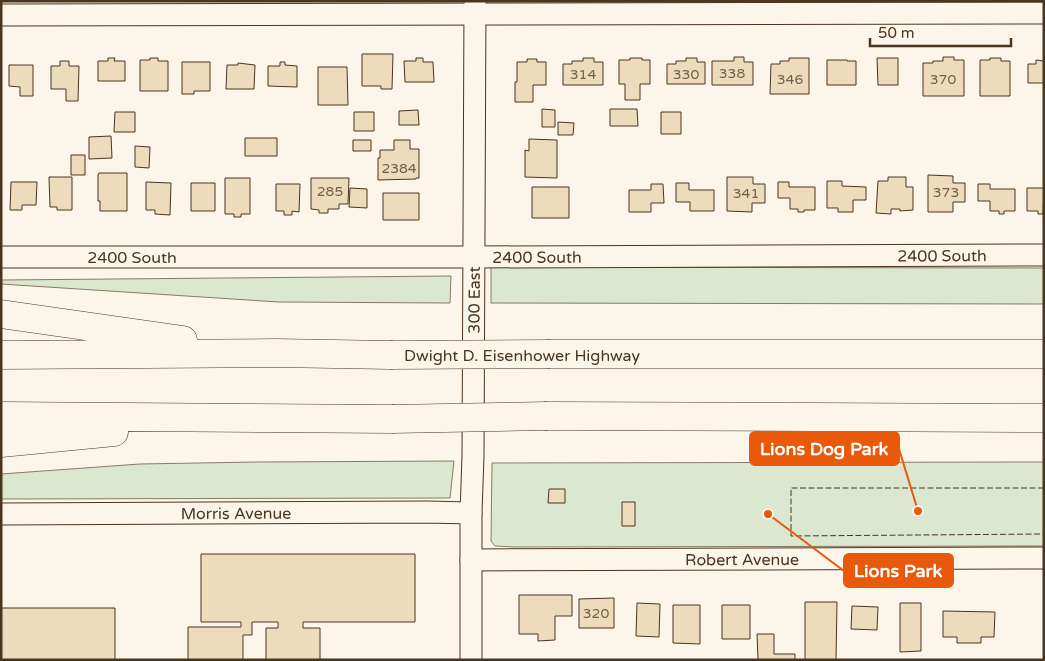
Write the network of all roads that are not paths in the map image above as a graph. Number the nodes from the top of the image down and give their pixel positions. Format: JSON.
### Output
{"nodes":[{"id":1,"x":475,"y":8,"type":"edge"},
{"id":2,"x":1044,"y":12,"type":"edge"},
{"id":3,"x":1,"y":15,"type":"edge"},
{"id":4,"x":1044,"y":255,"type":"edge"},
{"id":5,"x":1,"y":257,"type":"edge"},
{"id":6,"x":474,"y":257,"type":"junction"},
{"id":7,"x":1,"y":314,"type":"edge"},
{"id":8,"x":276,"y":352,"type":"junction"},
{"id":9,"x":1044,"y":354,"type":"edge"},
{"id":10,"x":1,"y":355,"type":"edge"},
{"id":11,"x":1,"y":416,"type":"edge"},
{"id":12,"x":265,"y":418,"type":"junction"},
{"id":13,"x":1044,"y":418,"type":"edge"},
{"id":14,"x":1,"y":443,"type":"edge"},
{"id":15,"x":471,"y":513,"type":"junction"},
{"id":16,"x":1,"y":514,"type":"edge"},
{"id":17,"x":1044,"y":558,"type":"edge"},
{"id":18,"x":471,"y":560,"type":"junction"},
{"id":19,"x":470,"y":660,"type":"edge"}],
"edges":[{"from":1,"to":2,"type":"street"},
{"from":1,"to":3,"type":"street"},
{"from":1,"to":6,"type":"street","name":"300 East"},
{"from":4,"to":6,"type":"street","name":"2400 South"},
{"from":5,"to":6,"type":"street","name":"2400 South"},
{"from":6,"to":15,"type":"street","name":"300 East"},
{"from":7,"to":8,"type":"highway"},
{"from":8,"to":9,"type":"highway","name":"Dwight D. Eisenhower Highway","bridge":true},
{"from":8,"to":10,"type":"highway","name":"Dwight D. Eisenhower Highway"},
{"from":11,"to":12,"type":"highway"},
{"from":12,"to":13,"type":"highway","bridge":true},
{"from":12,"to":14,"type":"highway"},
{"from":15,"to":16,"type":"street","name":"Morris Avenue"},
{"from":15,"to":18,"type":"street","name":"300 East"},
{"from":17,"to":18,"type":"street","name":"Robert Avenue"},
{"from":18,"to":19,"type":"street","name":"300 East"}]}
